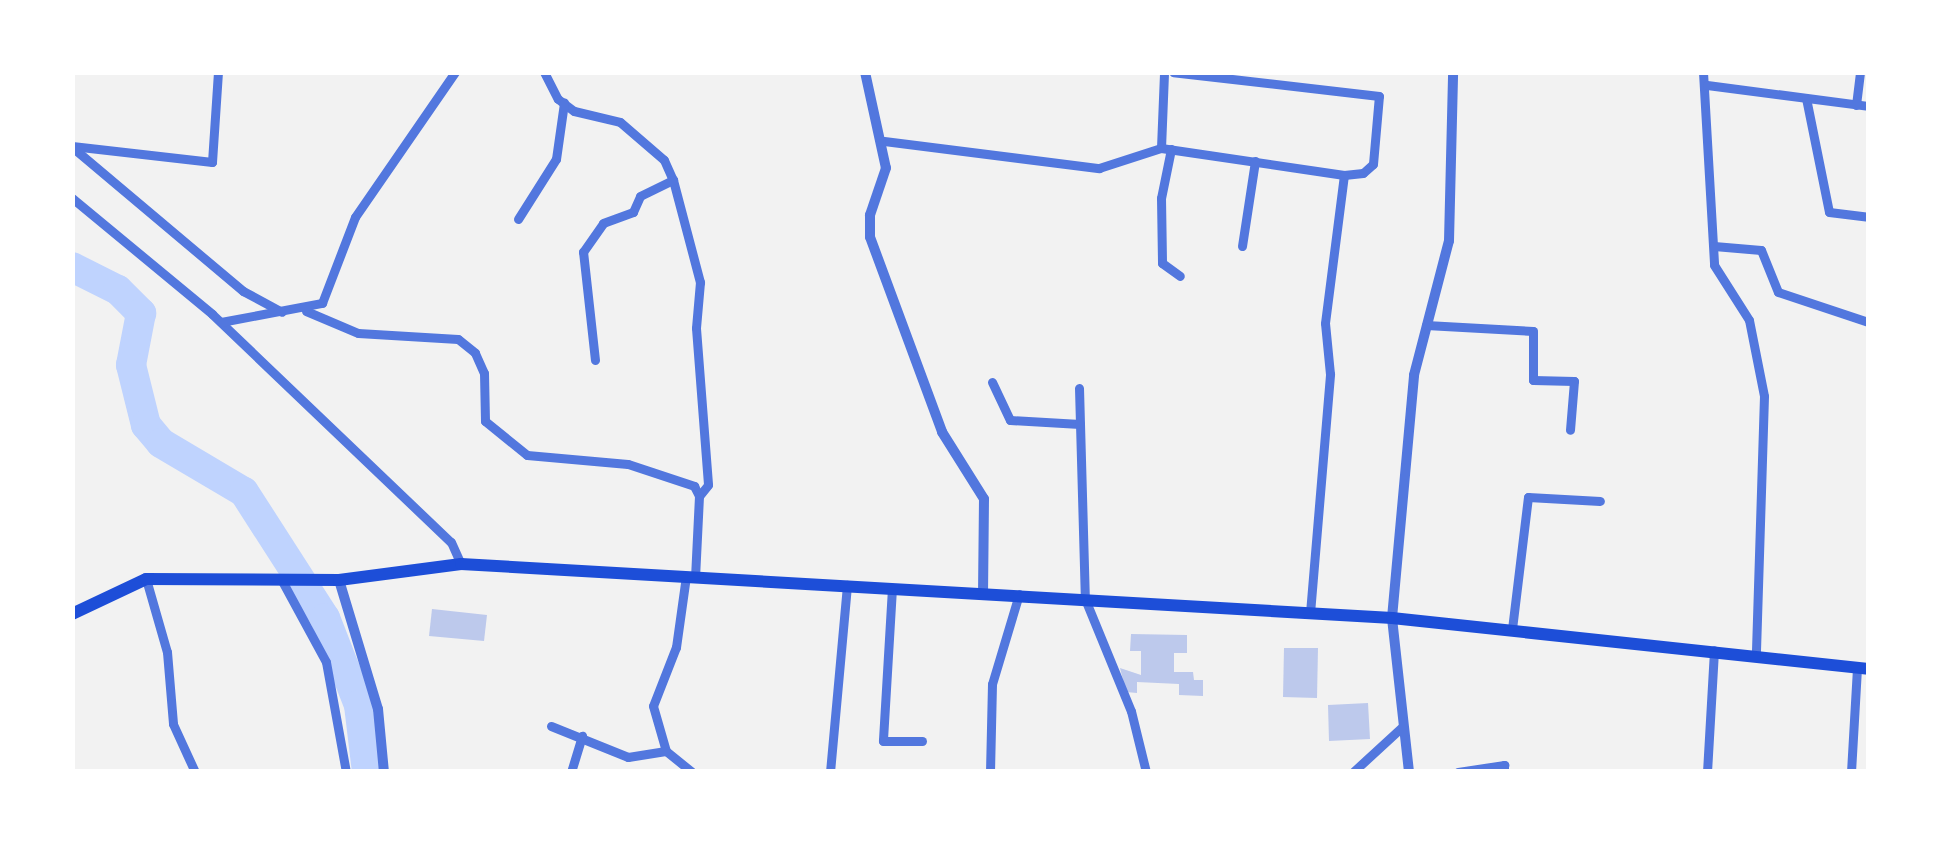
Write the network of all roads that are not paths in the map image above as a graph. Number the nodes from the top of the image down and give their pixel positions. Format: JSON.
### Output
{"nodes":[{"id":1,"x":218,"y":72,"type":"edge"},
{"id":2,"x":455,"y":72,"type":"edge"},
{"id":3,"x":544,"y":72,"type":"edge"},
{"id":4,"x":866,"y":72,"type":"edge"},
{"id":5,"x":1164,"y":72,"type":"edge"},
{"id":6,"x":1174,"y":72,"type":"edge"},
{"id":7,"x":1304,"y":72,"type":"edge"},
{"id":8,"x":1453,"y":72,"type":"edge"},
{"id":9,"x":1703,"y":72,"type":"edge"},
{"id":10,"x":1860,"y":72,"type":"edge"},
{"id":11,"x":1707,"y":85,"type":"junction"},
{"id":12,"x":1302,"y":88,"type":"junction"},
{"id":13,"x":1806,"y":98,"type":"junction"},
{"id":14,"x":564,"y":103,"type":"junction"},
{"id":15,"x":1856,"y":105,"type":"junction"},
{"id":16,"x":1868,"y":106,"type":"edge"},
{"id":17,"x":884,"y":140,"type":"junction"},
{"id":18,"x":72,"y":146,"type":"edge"},
{"id":19,"x":1166,"y":148,"type":"junction"},
{"id":20,"x":1254,"y":162,"type":"junction"},
{"id":21,"x":1344,"y":174,"type":"junction"},
{"id":22,"x":672,"y":180,"type":"junction"},
{"id":23,"x":72,"y":198,"type":"edge"},
{"id":24,"x":1868,"y":217,"type":"edge"},
{"id":25,"x":518,"y":218,"type":"dead end"},
{"id":26,"x":1242,"y":246,"type":"dead end"},
{"id":27,"x":1714,"y":246,"type":"junction"},
{"id":28,"x":1180,"y":276,"type":"dead end"},
{"id":29,"x":306,"y":311,"type":"junction"},
{"id":30,"x":284,"y":313,"type":"junction"},
{"id":31,"x":220,"y":322,"type":"junction"},
{"id":32,"x":1868,"y":322,"type":"edge"},
{"id":33,"x":1426,"y":325,"type":"junction"},
{"id":34,"x":595,"y":360,"type":"dead end"},
{"id":35,"x":992,"y":382,"type":"dead end"},
{"id":36,"x":1079,"y":388,"type":"dead end"},
{"id":37,"x":1080,"y":424,"type":"junction"},
{"id":38,"x":1570,"y":430,"type":"dead end"},
{"id":39,"x":700,"y":496,"type":"junction"},
{"id":40,"x":1600,"y":502,"type":"dead end"},
{"id":41,"x":461,"y":564,"type":"junction"},
{"id":42,"x":691,"y":576,"type":"junction"},
{"id":43,"x":281,"y":578,"type":"junction"},
{"id":44,"x":146,"y":579,"type":"junction"},
{"id":45,"x":338,"y":580,"type":"junction"},
{"id":46,"x":847,"y":585,"type":"junction"},
{"id":47,"x":892,"y":588,"type":"junction"},
{"id":48,"x":983,"y":592,"type":"junction"},
{"id":49,"x":1019,"y":594,"type":"junction"},
{"id":50,"x":1085,"y":599,"type":"junction"},
{"id":51,"x":1310,"y":613,"type":"junction"},
{"id":52,"x":72,"y":614,"type":"edge"},
{"id":53,"x":1392,"y":618,"type":"junction"},
{"id":54,"x":1512,"y":630,"type":"junction"},
{"id":55,"x":1714,"y":650,"type":"junction"},
{"id":56,"x":1756,"y":654,"type":"junction"},
{"id":57,"x":1863,"y":668,"type":"edge"},
{"id":58,"x":551,"y":726,"type":"dead end"},
{"id":59,"x":1404,"y":726,"type":"junction"},
{"id":60,"x":582,"y":736,"type":"junction"},
{"id":61,"x":922,"y":741,"type":"dead end"},
{"id":62,"x":666,"y":751,"type":"junction"},
{"id":63,"x":194,"y":772,"type":"edge"},
{"id":64,"x":346,"y":772,"type":"edge"},
{"id":65,"x":384,"y":772,"type":"edge"},
{"id":66,"x":571,"y":772,"type":"edge"},
{"id":67,"x":692,"y":772,"type":"edge"},
{"id":68,"x":830,"y":772,"type":"edge"},
{"id":69,"x":990,"y":772,"type":"edge"},
{"id":70,"x":1146,"y":772,"type":"edge"},
{"id":71,"x":1352,"y":772,"type":"edge"},
{"id":72,"x":1410,"y":772,"type":"edge"},
{"id":73,"x":1458,"y":772,"type":"edge"},
{"id":74,"x":1504,"y":772,"type":"edge"},
{"id":75,"x":1707,"y":772,"type":"edge"},
{"id":76,"x":1851,"y":772,"type":"edge"}],
"edges":[{"from":1,"to":18,"type":"street"},
{"from":2,"to":29,"type":"street"},
{"from":3,"to":14,"type":"street"},
{"from":4,"to":17,"type":"street"},
{"from":5,"to":19,"type":"street"},
{"from":6,"to":12,"type":"street"},
{"from":7,"to":12,"type":"street"},
{"from":8,"to":33,"type":"street"},
{"from":9,"to":11,"type":"street"},
{"from":10,"to":15,"type":"street"},
{"from":11,"to":13,"type":"street"},
{"from":11,"to":27,"type":"street"},
{"from":12,"to":21,"type":"street"},
{"from":13,"to":15,"type":"street"},
{"from":13,"to":24,"type":"street"},
{"from":14,"to":22,"type":"street"},
{"from":14,"to":25,"type":"street"},
{"from":15,"to":16,"type":"street"},
{"from":17,"to":19,"type":"street"},
{"from":17,"to":48,"type":"street"},
{"from":18,"to":30,"type":"street"},
{"from":19,"to":20,"type":"street"},
{"from":19,"to":28,"type":"street"},
{"from":20,"to":21,"type":"street"},
{"from":20,"to":26,"type":"street"},
{"from":21,"to":51,"type":"street"},
{"from":22,"to":34,"type":"street"},
{"from":22,"to":39,"type":"street"},
{"from":23,"to":31,"type":"street"},
{"from":27,"to":32,"type":"street"},
{"from":27,"to":56,"type":"street"},
{"from":29,"to":30,"type":"street"},
{"from":29,"to":39,"type":"street"},
{"from":30,"to":31,"type":"street"},
{"from":31,"to":41,"type":"street"},
{"from":33,"to":38,"type":"street"},
{"from":33,"to":53,"type":"street"},
{"from":35,"to":37,"type":"street"},
{"from":36,"to":37,"type":"street"},
{"from":37,"to":50,"type":"street"},
{"from":39,"to":42,"type":"street"},
{"from":40,"to":54,"type":"street"},
{"from":41,"to":42,"type":"main road"},
{"from":41,"to":45,"type":"main road"},
{"from":42,"to":46,"type":"main road"},
{"from":42,"to":62,"type":"street"},
{"from":43,"to":44,"type":"main road"},
{"from":43,"to":45,"type":"main road"},
{"from":43,"to":64,"type":"street"},
{"from":44,"to":52,"type":"main road"},
{"from":44,"to":63,"type":"street"},
{"from":45,"to":65,"type":"street"},
{"from":46,"to":47,"type":"main road"},
{"from":46,"to":68,"type":"street"},
{"from":47,"to":48,"type":"main road"},
{"from":47,"to":61,"type":"street"},
{"from":48,"to":49,"type":"main road"},
{"from":49,"to":50,"type":"main road"},
{"from":49,"to":69,"type":"street"},
{"from":50,"to":51,"type":"main road"},
{"from":50,"to":70,"type":"street"},
{"from":51,"to":53,"type":"main road"},
{"from":53,"to":54,"type":"main road"},
{"from":53,"to":59,"type":"street"},
{"from":54,"to":55,"type":"main road"},
{"from":55,"to":56,"type":"main road"},
{"from":55,"to":75,"type":"street"},
{"from":56,"to":57,"type":"main road"},
{"from":57,"to":76,"type":"street"},
{"from":58,"to":60,"type":"street"},
{"from":59,"to":71,"type":"street"},
{"from":59,"to":72,"type":"street"},
{"from":60,"to":62,"type":"street"},
{"from":60,"to":66,"type":"street"},
{"from":62,"to":67,"type":"street"},
{"from":73,"to":74,"type":"street"}]}
